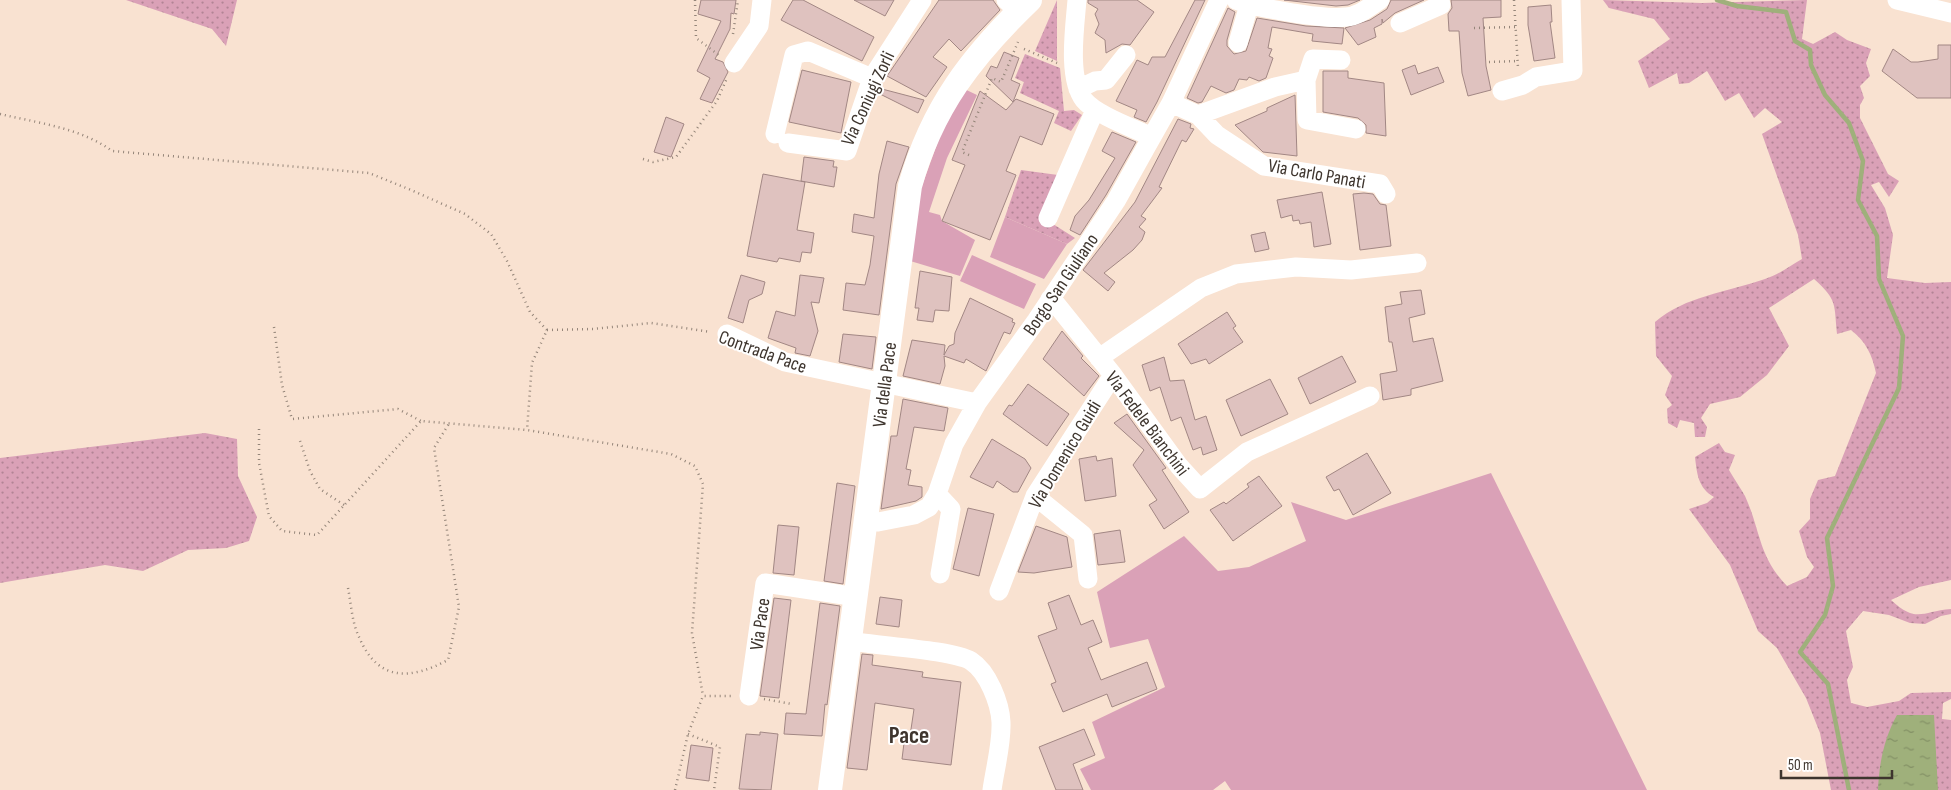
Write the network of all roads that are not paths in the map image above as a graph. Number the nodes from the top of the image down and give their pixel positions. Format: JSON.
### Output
{"nodes":[{"id":1,"x":762,"y":0,"type":"edge"},
{"id":2,"x":922,"y":0,"type":"edge"},
{"id":3,"x":1076,"y":0,"type":"edge"},
{"id":4,"x":1219,"y":0,"type":"edge"},
{"id":5,"x":1380,"y":0,"type":"edge"},
{"id":6,"x":1440,"y":0,"type":"edge"},
{"id":7,"x":1570,"y":0,"type":"edge"},
{"id":8,"x":1897,"y":0,"type":"edge"},
{"id":9,"x":1242,"y":2,"type":"edge"},
{"id":10,"x":1018,"y":4,"type":"edge"},
{"id":11,"x":1334,"y":8,"type":"edge"},
{"id":12,"x":1951,"y":13,"type":"edge"},
{"id":13,"x":1400,"y":23,"type":"dead end"},
{"id":14,"x":1238,"y":43,"type":"dead end"},
{"id":15,"x":730,"y":56,"type":"road end"},
{"id":16,"x":1126,"y":56,"type":"dead end"},
{"id":17,"x":1341,"y":60,"type":"dead end"},
{"id":18,"x":872,"y":78,"type":"junction"},
{"id":19,"x":1306,"y":80,"type":"junction"},
{"id":20,"x":1078,"y":89,"type":"junction"},
{"id":21,"x":1502,"y":92,"type":"dead end"},
{"id":22,"x":1171,"y":103,"type":"junction"},
{"id":23,"x":1094,"y":110,"type":"junction"},
{"id":24,"x":1198,"y":115,"type":"junction"},
{"id":25,"x":1356,"y":129,"type":"dead end"},
{"id":26,"x":1152,"y":137,"type":"junction"},
{"id":27,"x":1386,"y":194,"type":"dead end"},
{"id":28,"x":1048,"y":218,"type":"dead end"},
{"id":29,"x":1417,"y":263,"type":"dead end"},
{"id":30,"x":1050,"y":299,"type":"junction"},
{"id":31,"x":727,"y":334,"type":"road end"},
{"id":32,"x":1098,"y":358,"type":"junction"},
{"id":33,"x":1112,"y":375,"type":"junction"},
{"id":34,"x":1370,"y":396,"type":"dead end"},
{"id":35,"x":977,"y":403,"type":"junction"},
{"id":36,"x":937,"y":494,"type":"junction"},
{"id":37,"x":1035,"y":496,"type":"junction"},
{"id":38,"x":866,"y":521,"type":"junction"},
{"id":39,"x":940,"y":574,"type":"dead end"},
{"id":40,"x":1088,"y":580,"type":"dead end"},
{"id":41,"x":999,"y":591,"type":"dead end"},
{"id":42,"x":856,"y":597,"type":"junction"},
{"id":43,"x":851,"y":641,"type":"junction"},
{"id":44,"x":749,"y":696,"type":"road end"},
{"id":45,"x":830,"y":790,"type":"edge"},
{"id":46,"x":992,"y":790,"type":"edge"}],
"edges":[{"from":1,"to":15,"type":"street"},
{"from":2,"to":18,"type":"street","name":"Via Coniugi Zorli"},
{"from":3,"to":20,"type":"street"},
{"from":4,"to":22,"type":"street","name":"Borgo San Giuliano"},
{"from":5,"to":11,"type":"street"},
{"from":6,"to":13,"type":"street"},
{"from":7,"to":21,"type":"street"},
{"from":8,"to":12,"type":"street"},
{"from":9,"to":11,"type":"street"},
{"from":9,"to":14,"type":"street"},
{"from":10,"to":38,"type":"main road","name":"Via della Pace"},
{"from":16,"to":20,"type":"street"},
{"from":17,"to":19,"type":"street"},
{"from":18,"to":18,"type":"street","name":"Via Coniugi Zorli"},
{"from":19,"to":24,"type":"street"},
{"from":19,"to":25,"type":"street"},
{"from":20,"to":23,"type":"street"},
{"from":22,"to":24,"type":"street","name":"Via Carlo Panati"},
{"from":22,"to":26,"type":"street","name":"Borgo San Giuliano"},
{"from":23,"to":26,"type":"street"},
{"from":23,"to":28,"type":"street"},
{"from":24,"to":27,"type":"street","name":"Via Carlo Panati"},
{"from":26,"to":30,"type":"street","name":"Borgo San Giuliano"},
{"from":29,"to":32,"type":"street"},
{"from":30,"to":32,"type":"street","name":"Via Fedele Bianchini"},
{"from":30,"to":35,"type":"street","name":"Borgo San Giuliano"},
{"from":31,"to":35,"type":"street","name":"Contrada Pace"},
{"from":32,"to":33,"type":"street","name":"Via Fedele Bianchini"},
{"from":33,"to":34,"type":"street","name":"Via Fedele Bianchini"},
{"from":33,"to":37,"type":"street","name":"Via Domenico Guidi"},
{"from":35,"to":36,"type":"street","name":"Borgo San Giuliano"},
{"from":36,"to":38,"type":"street","name":"Borgo San Giuliano"},
{"from":36,"to":39,"type":"street"},
{"from":37,"to":40,"type":"street"},
{"from":37,"to":41,"type":"street","name":"Via Domenico Guidi"},
{"from":38,"to":42,"type":"main road","name":"Via della Pace"},
{"from":42,"to":43,"type":"main road","name":"Via della Pace"},
{"from":42,"to":44,"type":"street","name":"Via Pace"},
{"from":43,"to":45,"type":"main road","name":"Via della Pace"},
{"from":43,"to":46,"type":"street"}]}
